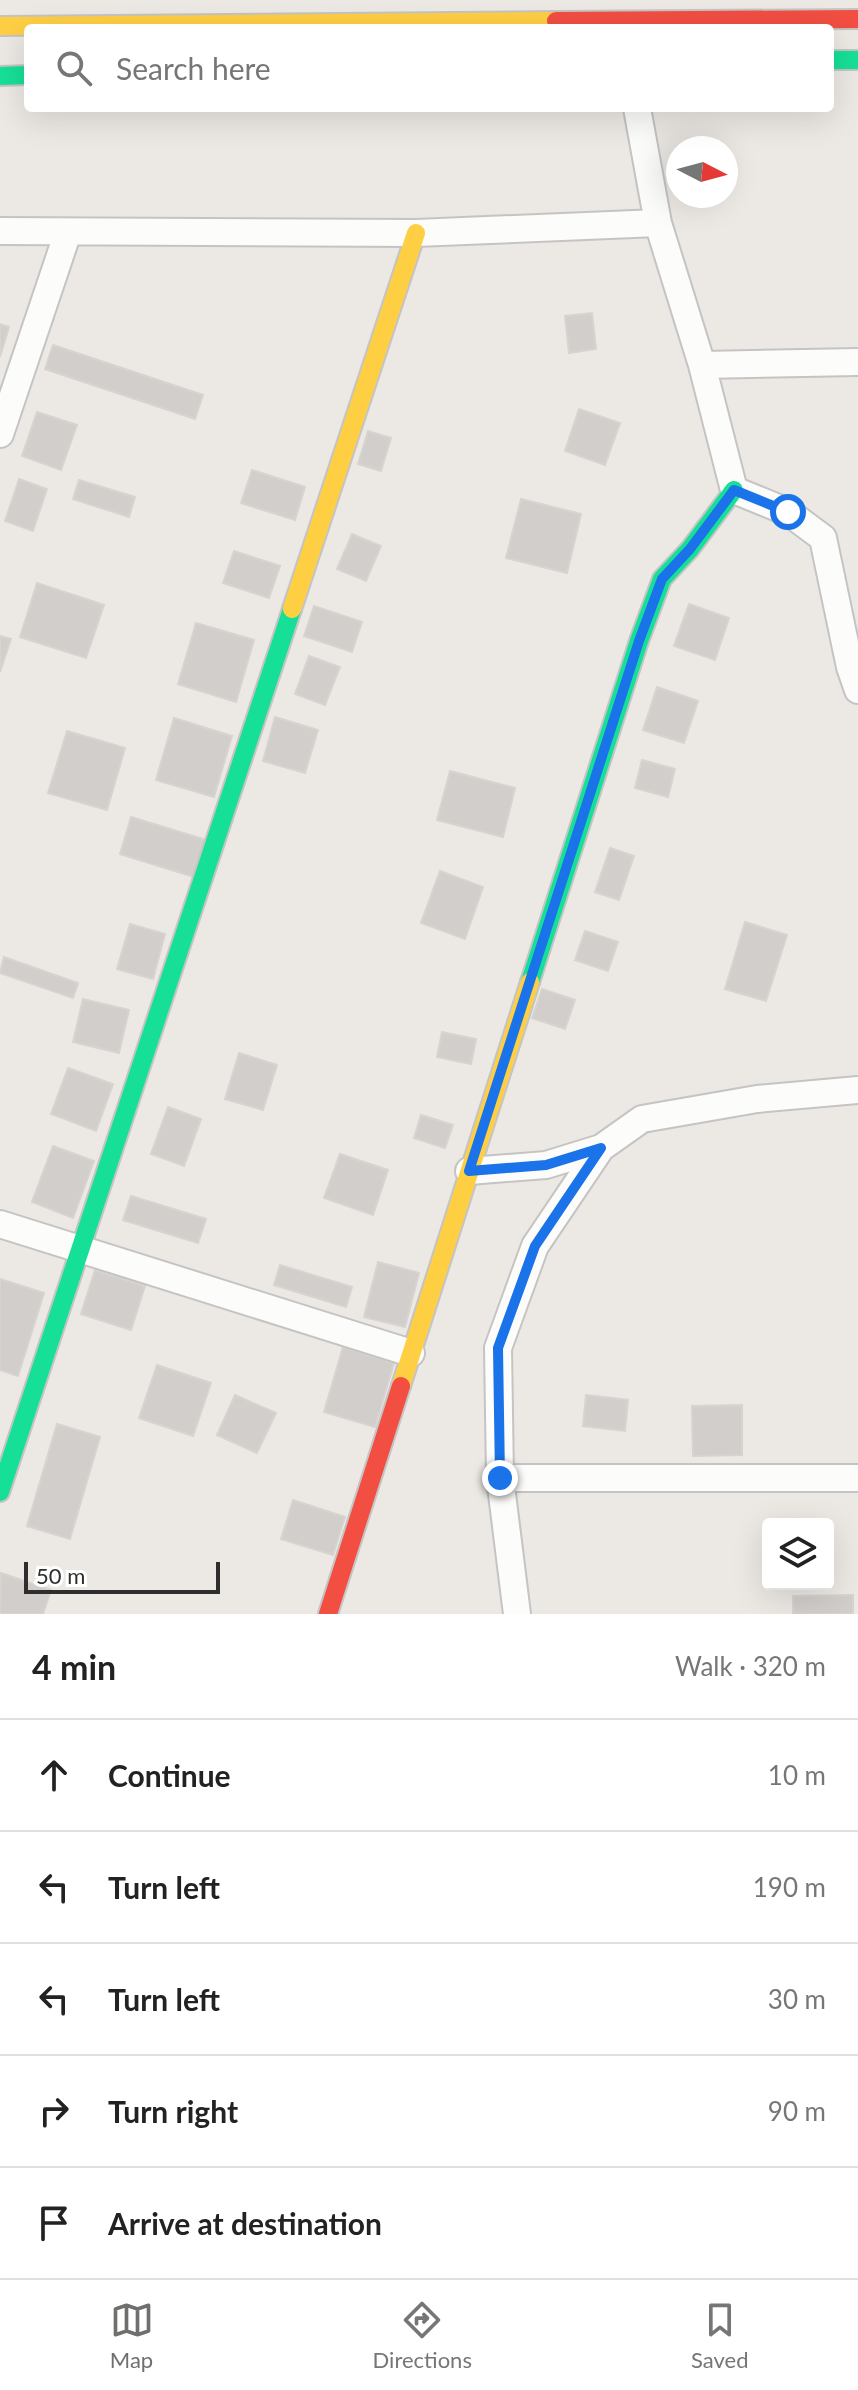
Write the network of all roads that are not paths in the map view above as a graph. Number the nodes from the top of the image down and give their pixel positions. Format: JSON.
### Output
{"nodes":[{"id":1,"x":858,"y":19,"type":"edge"},
{"id":2,"x":245,"y":24,"type":"edge"},
{"id":3,"x":0,"y":26,"type":"edge"},
{"id":4,"x":24,"y":26,"type":"edge"},
{"id":5,"x":834,"y":60,"type":"edge"},
{"id":6,"x":858,"y":60,"type":"edge"},
{"id":7,"x":24,"y":75,"type":"edge"},
{"id":8,"x":0,"y":76,"type":"edge"},
{"id":9,"x":638,"y":112,"type":"edge"},
{"id":10,"x":658,"y":223,"type":"junction"},
{"id":11,"x":0,"y":231,"type":"edge"},
{"id":12,"x":68,"y":232,"type":"junction"},
{"id":13,"x":416,"y":233,"type":"junction"},
{"id":14,"x":858,"y":362,"type":"edge"},
{"id":15,"x":702,"y":365,"type":"junction"},
{"id":16,"x":0,"y":434,"type":"edge"},
{"id":17,"x":734,"y":490,"type":"junction"},
{"id":18,"x":858,"y":690,"type":"edge"},
{"id":19,"x":858,"y":1090,"type":"edge"},
{"id":20,"x":601,"y":1148,"type":"junction"},
{"id":21,"x":469,"y":1171,"type":"junction"},
{"id":22,"x":0,"y":1224,"type":"edge"},
{"id":23,"x":80,"y":1249,"type":"junction"},
{"id":24,"x":411,"y":1353,"type":"junction"},
{"id":25,"x":500,"y":1478,"type":"junction"},
{"id":26,"x":858,"y":1478,"type":"edge"},
{"id":27,"x":0,"y":1492,"type":"edge"},
{"id":28,"x":328,"y":1614,"type":"edge"},
{"id":29,"x":517,"y":1614,"type":"edge"}],
"edges":[{"from":1,"to":2,"type":"street"},
{"from":3,"to":4,"type":"street"},
{"from":5,"to":6,"type":"street"},
{"from":7,"to":8,"type":"street"},
{"from":9,"to":10,"type":"street"},
{"from":10,"to":13,"type":"street"},
{"from":10,"to":15,"type":"street"},
{"from":11,"to":12,"type":"street"},
{"from":12,"to":13,"type":"street"},
{"from":12,"to":16,"type":"street"},
{"from":13,"to":23,"type":"street"},
{"from":14,"to":15,"type":"street"},
{"from":15,"to":17,"type":"street"},
{"from":17,"to":18,"type":"street"},
{"from":17,"to":21,"type":"street"},
{"from":19,"to":20,"type":"street"},
{"from":20,"to":21,"type":"street"},
{"from":20,"to":25,"type":"street"},
{"from":21,"to":24,"type":"street"},
{"from":22,"to":23,"type":"street"},
{"from":23,"to":24,"type":"street"},
{"from":23,"to":27,"type":"street"},
{"from":24,"to":28,"type":"street"},
{"from":25,"to":26,"type":"street"},
{"from":25,"to":29,"type":"street"}]}
